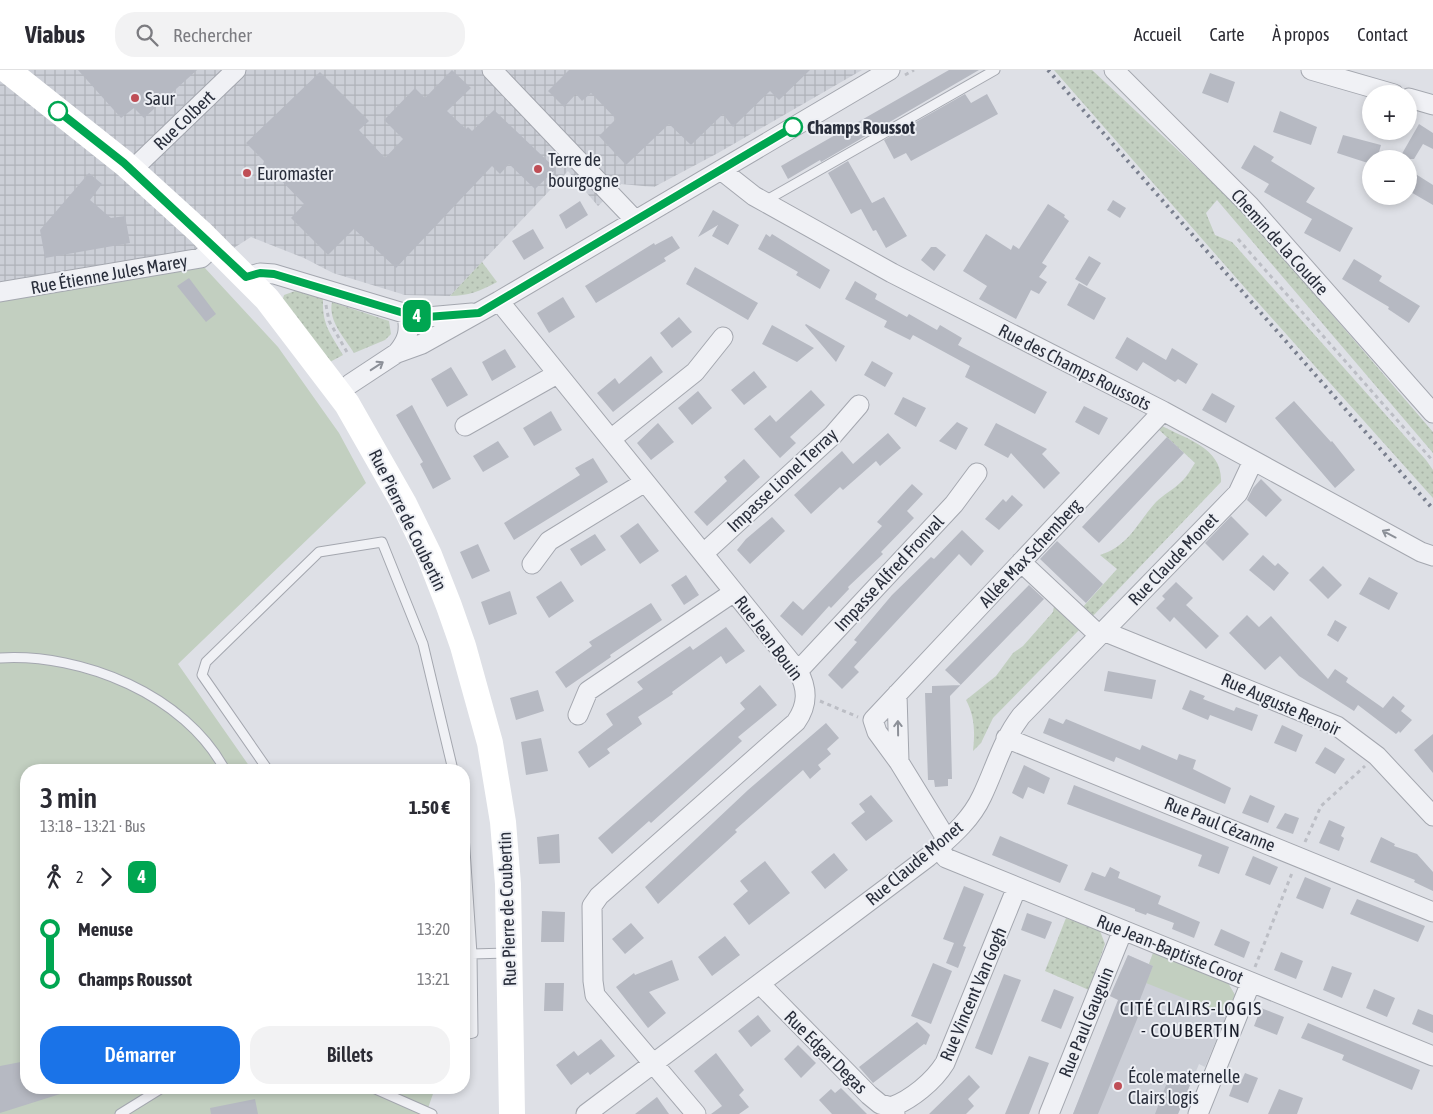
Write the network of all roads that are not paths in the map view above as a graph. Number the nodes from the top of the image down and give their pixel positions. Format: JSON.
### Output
{"nodes":[{"id":1,"x":7,"y":70,"type":"edge"},
{"id":2,"x":236,"y":70,"type":"edge"},
{"id":3,"x":890,"y":70,"type":"edge"},
{"id":4,"x":995,"y":70,"type":"edge"},
{"id":5,"x":1311,"y":70,"type":"edge"},
{"id":6,"x":1118,"y":72,"type":"edge"},
{"id":7,"x":1342,"y":74,"type":"edge"},
{"id":8,"x":500,"y":75,"type":"edge"},
{"id":9,"x":1371,"y":85,"type":"edge"},
{"id":10,"x":1417,"y":100,"type":"edge"},
{"id":11,"x":1433,"y":104,"type":"edge"},
{"id":12,"x":132,"y":170,"type":"junction"},
{"id":13,"x":721,"y":170,"type":"junction"},
{"id":14,"x":765,"y":201,"type":"junction"},
{"id":15,"x":635,"y":220,"type":"junction"},
{"id":16,"x":214,"y":246,"type":"junction"},
{"id":17,"x":246,"y":277,"type":"junction"},
{"id":18,"x":0,"y":292,"type":"edge"},
{"id":19,"x":499,"y":302,"type":"junction"},
{"id":20,"x":479,"y":313,"type":"junction"},
{"id":21,"x":407,"y":314,"type":"junction"},
{"id":22,"x":723,"y":337,"type":"dead end"},
{"id":23,"x":397,"y":353,"type":"junction"},
{"id":24,"x":558,"y":374,"type":"junction"},
{"id":25,"x":348,"y":394,"type":"junction"},
{"id":26,"x":858,"y":405,"type":"dead end"},
{"id":27,"x":1163,"y":411,"type":"junction"},
{"id":28,"x":1433,"y":413,"type":"edge"},
{"id":29,"x":465,"y":426,"type":"dead end"},
{"id":30,"x":611,"y":439,"type":"junction"},
{"id":31,"x":1253,"y":461,"type":"junction"},
{"id":32,"x":977,"y":474,"type":"dead end"},
{"id":33,"x":645,"y":482,"type":"junction"},
{"id":34,"x":704,"y":553,"type":"junction"},
{"id":35,"x":1433,"y":556,"type":"edge"},
{"id":36,"x":1021,"y":562,"type":"junction"},
{"id":37,"x":532,"y":564,"type":"dead end"},
{"id":38,"x":734,"y":592,"type":"junction"},
{"id":39,"x":1101,"y":633,"type":"junction"},
{"id":40,"x":0,"y":658,"type":"edge"},
{"id":41,"x":798,"y":671,"type":"junction"},
{"id":42,"x":897,"y":694,"type":"junction"},
{"id":43,"x":578,"y":715,"type":"dead end"},
{"id":44,"x":1006,"y":738,"type":"junction"},
{"id":45,"x":899,"y":762,"type":"junction"},
{"id":46,"x":222,"y":764,"type":"edge"},
{"id":47,"x":264,"y":764,"type":"edge"},
{"id":48,"x":452,"y":764,"type":"edge"},
{"id":49,"x":1433,"y":816,"type":"edge"},
{"id":50,"x":942,"y":844,"type":"junction"},
{"id":51,"x":1017,"y":887,"type":"junction"},
{"id":52,"x":1433,"y":912,"type":"edge"},
{"id":53,"x":470,"y":924,"type":"edge"},
{"id":54,"x":1123,"y":930,"type":"junction"},
{"id":55,"x":510,"y":953,"type":"junction"},
{"id":56,"x":472,"y":954,"type":"junction"},
{"id":57,"x":1251,"y":982,"type":"junction"},
{"id":58,"x":760,"y":984,"type":"junction"},
{"id":59,"x":470,"y":1034,"type":"edge"},
{"id":60,"x":1433,"y":1056,"type":"edge"},
{"id":61,"x":654,"y":1063,"type":"junction"},
{"id":62,"x":152,"y":1094,"type":"edge"},
{"id":63,"x":387,"y":1094,"type":"edge"},
{"id":64,"x":893,"y":1110,"type":"edge"},
{"id":65,"x":1203,"y":1112,"type":"edge"},
{"id":66,"x":120,"y":1114,"type":"edge"},
{"id":67,"x":432,"y":1114,"type":"edge"},
{"id":68,"x":512,"y":1114,"type":"edge"},
{"id":69,"x":586,"y":1114,"type":"edge"},
{"id":70,"x":696,"y":1114,"type":"edge"},
{"id":71,"x":1049,"y":1114,"type":"edge"}],
"edges":[{"from":1,"to":12,"type":"main road","name":"Rue Pierre de Coubertin"},
{"from":2,"to":12,"type":"street","name":"Rue Colbert"},
{"from":3,"to":13,"type":"street"},
{"from":4,"to":14,"type":"lane"},
{"from":5,"to":7,"type":"street"},
{"from":6,"to":28,"type":"street","name":"Chemin de la Coudre"},
{"from":7,"to":9,"type":"street"},
{"from":8,"to":15,"type":"street"},
{"from":10,"to":11,"type":"street"},
{"from":12,"to":16,"type":"main road","name":"Rue Pierre de Coubertin"},
{"from":13,"to":14,"type":"street","name":"Rue des Champs Roussots"},
{"from":13,"to":15,"type":"street"},
{"from":14,"to":27,"type":"street","name":"Rue des Champs Roussots"},
{"from":15,"to":19,"type":"street"},
{"from":16,"to":17,"type":"main road","name":"Rue Pierre de Coubertin"},
{"from":16,"to":18,"type":"street","name":"Rue Étienne Jules Marey"},
{"from":17,"to":21,"type":"street"},
{"from":17,"to":25,"type":"main road","name":"Rue Pierre de Coubertin"},
{"from":19,"to":20,"type":"street"},
{"from":19,"to":24,"type":"street","name":"Rue Jean Bouin"},
{"from":20,"to":21,"type":"street"},
{"from":20,"to":23,"type":"street"},
{"from":21,"to":23,"type":"street"},
{"from":22,"to":30,"type":"street"},
{"from":25,"to":23,"type":"street","one_way":true},
{"from":24,"to":29,"type":"street"},
{"from":24,"to":30,"type":"street","name":"Rue Jean Bouin"},
{"from":25,"to":55,"type":"main road","name":"Rue Pierre de Coubertin"},
{"from":26,"to":34,"type":"street","name":"Impasse Lionel Terray"},
{"from":27,"to":31,"type":"street","name":"Rue des Champs Roussots"},
{"from":27,"to":36,"type":"street","name":"Allée Max Schemberg"},
{"from":30,"to":33,"type":"street","name":"Rue Jean Bouin"},
{"from":35,"to":31,"type":"street","name":"Rue des Champs Roussots","one_way":true},
{"from":31,"to":39,"type":"street","name":"Rue Claude Monet"},
{"from":32,"to":41,"type":"street","name":"Impasse Alfred Fronval"},
{"from":33,"to":34,"type":"street","name":"Rue Jean Bouin"},
{"from":33,"to":37,"type":"street"},
{"from":34,"to":38,"type":"street","name":"Rue Jean Bouin"},
{"from":36,"to":39,"type":"street"},
{"from":36,"to":42,"type":"street","name":"Allée Max Schemberg"},
{"from":38,"to":41,"type":"street","name":"Rue Jean Bouin"},
{"from":38,"to":43,"type":"street"},
{"from":39,"to":44,"type":"street","name":"Rue Claude Monet"},
{"from":39,"to":49,"type":"street","name":"Rue Auguste Renoir"},
{"from":40,"to":46,"type":"lane"},
{"from":41,"to":61,"type":"street","name":"Rue Jean Bouin"},
{"from":45,"to":42,"type":"street","one_way":true},
{"from":42,"to":45,"type":"street","name":"Allée Max Schemberg"},
{"from":44,"to":50,"type":"street","name":"Rue Claude Monet"},
{"from":44,"to":52,"type":"street","name":"Rue Paul Cézanne"},
{"from":45,"to":50,"type":"street"},
{"from":47,"to":48,"type":"lane"},
{"from":50,"to":51,"type":"street","name":"Rue Jean-Baptiste Corot"},
{"from":50,"to":58,"type":"street","name":"Rue Claude Monet"},
{"from":51,"to":54,"type":"street","name":"Rue Jean-Baptiste Corot"},
{"from":51,"to":64,"type":"street","name":"Rue Vincent Van Gogh"},
{"from":53,"to":56,"type":"lane"},
{"from":54,"to":57,"type":"street","name":"Rue Jean-Baptiste Corot"},
{"from":54,"to":71,"type":"street","name":"Rue Paul Gauguin"},
{"from":55,"to":56,"type":"lane"},
{"from":55,"to":68,"type":"main road","name":"Rue Pierre de Coubertin"},
{"from":56,"to":59,"type":"lane"},
{"from":57,"to":60,"type":"street","name":"Rue Jean-Baptiste Corot"},
{"from":57,"to":65,"type":"street"},
{"from":58,"to":61,"type":"street","name":"Rue Claude Monet"},
{"from":58,"to":64,"type":"street","name":"Rue Edgar Degas"},
{"from":61,"to":69,"type":"street","name":"Rue Claude Monet"},
{"from":61,"to":70,"type":"street","name":"Rue Jean Bouin"},
{"from":62,"to":66,"type":"lane"},
{"from":63,"to":67,"type":"lane"}]}
